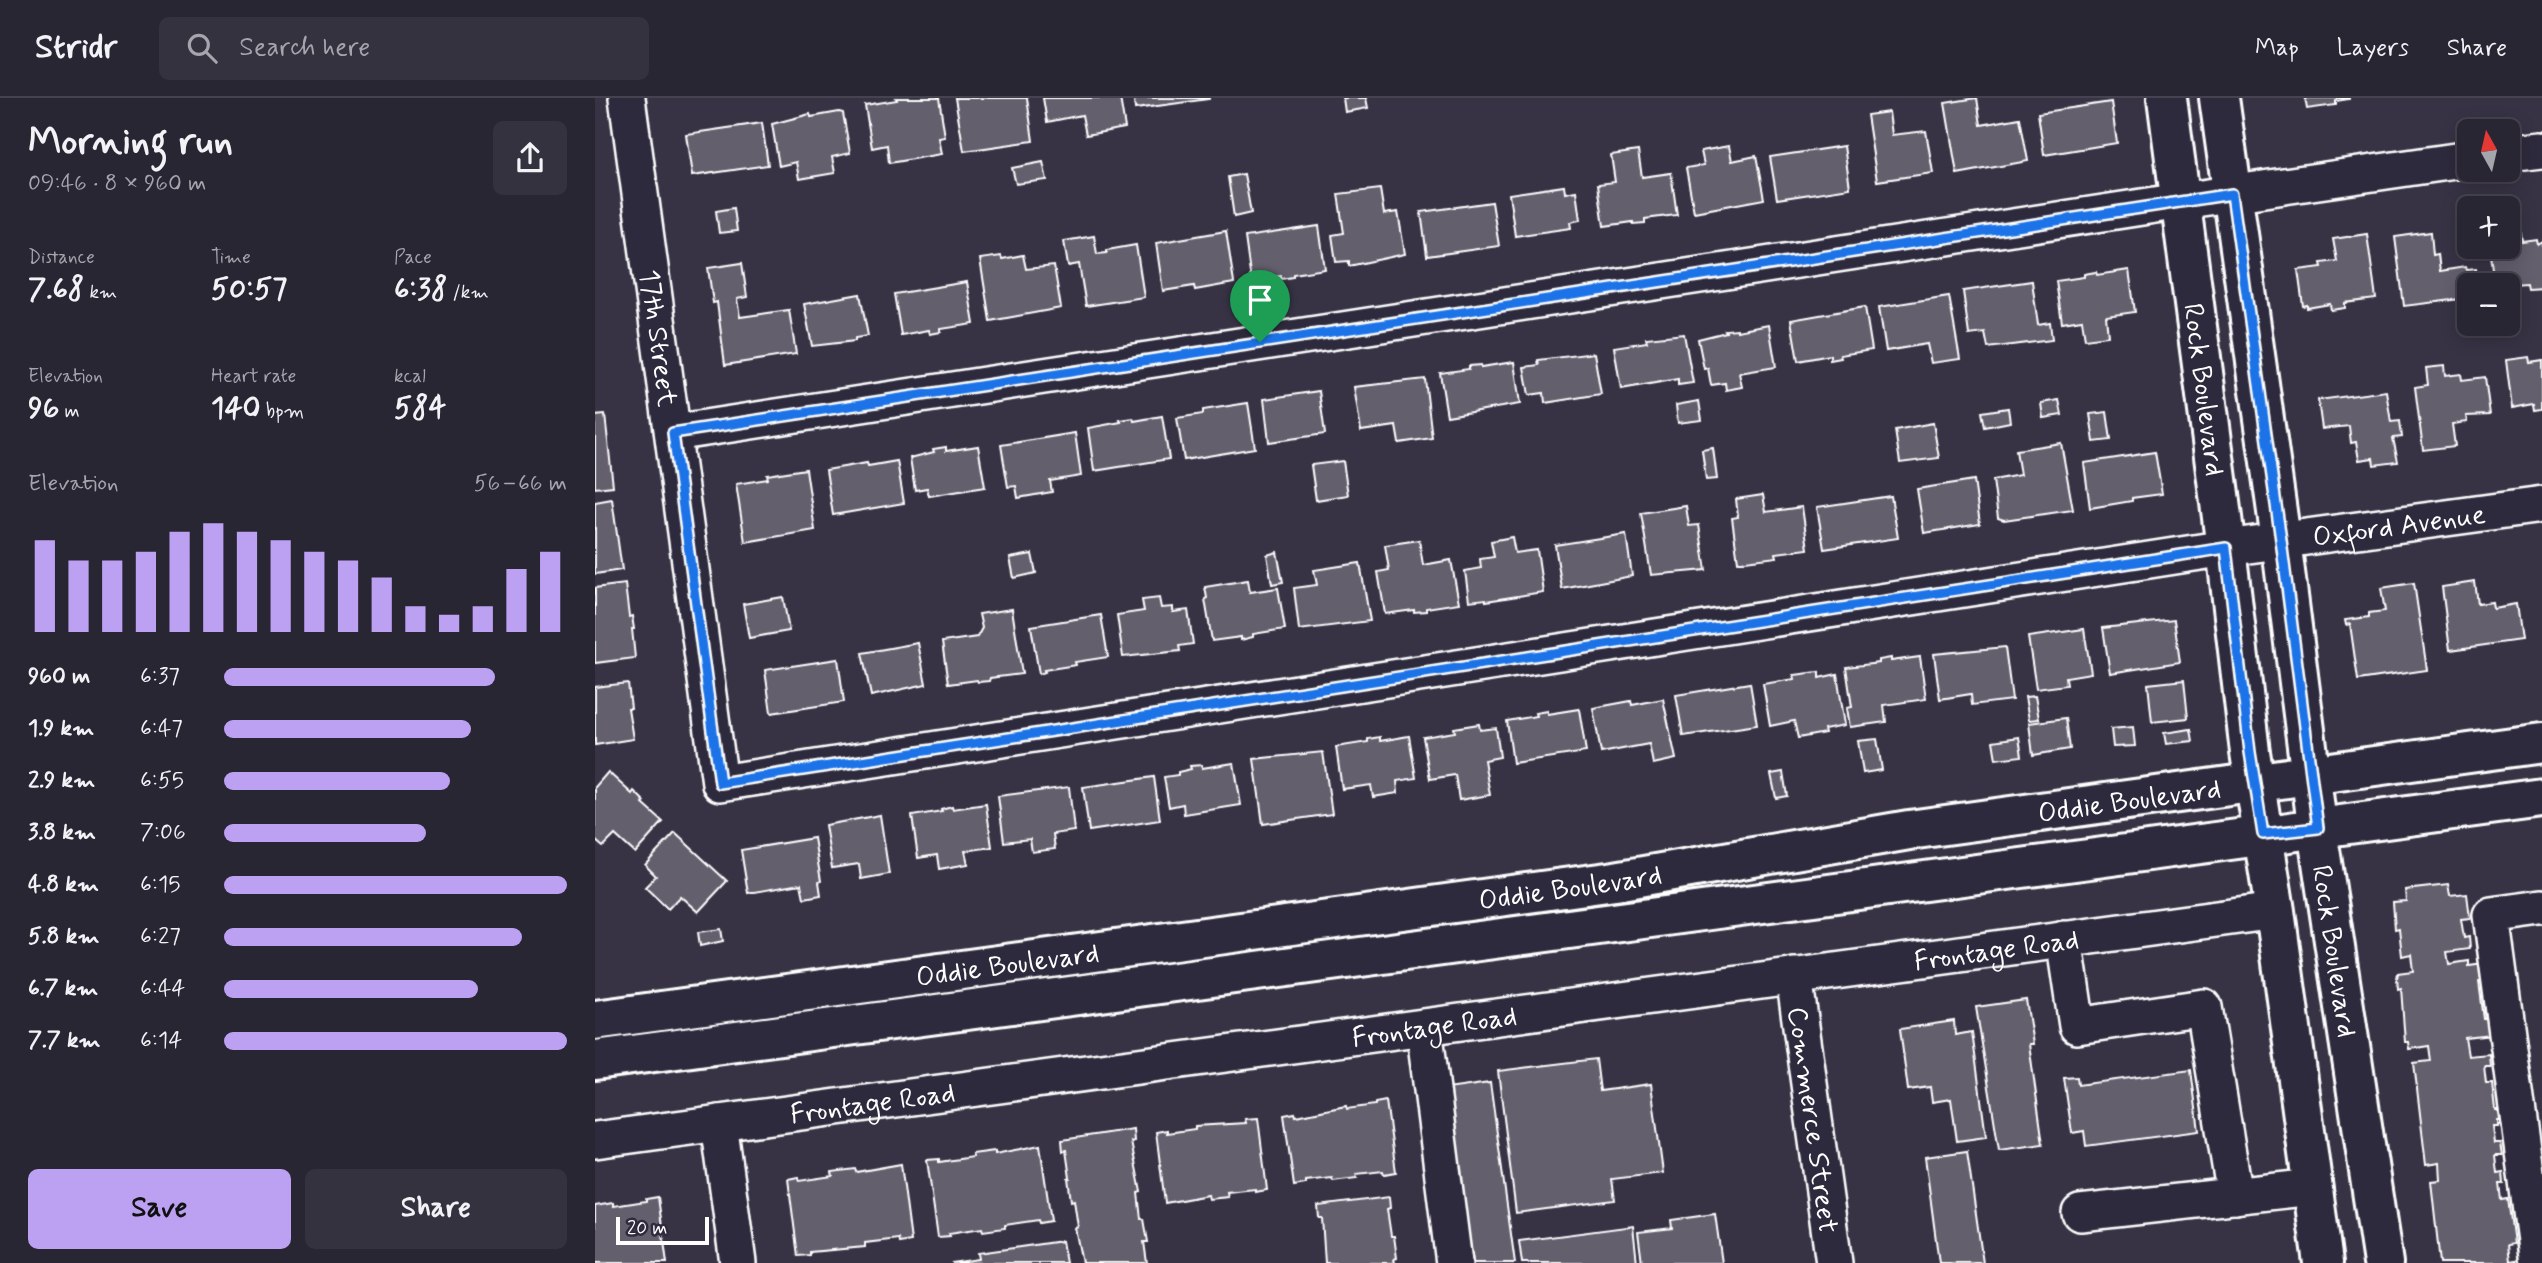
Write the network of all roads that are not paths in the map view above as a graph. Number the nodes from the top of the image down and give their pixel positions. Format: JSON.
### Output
{"nodes":[{"id":1,"x":628,"y":98,"type":"edge"},
{"id":2,"x":2167,"y":98,"type":"edge"},
{"id":3,"x":2219,"y":98,"type":"edge"},
{"id":4,"x":2542,"y":149,"type":"edge"},
{"id":5,"x":2520,"y":152,"type":"edge"},
{"id":6,"x":2457,"y":161,"type":"edge"},
{"id":7,"x":2232,"y":194,"type":"junction"},
{"id":8,"x":2181,"y":201,"type":"junction"},
{"id":9,"x":673,"y":433,"type":"junction"},
{"id":10,"x":2542,"y":505,"type":"edge"},
{"id":11,"x":2281,"y":540,"type":"junction"},
{"id":12,"x":2226,"y":548,"type":"junction"},
{"id":13,"x":2542,"y":743,"type":"edge"},
{"id":14,"x":2310,"y":775,"type":"junction"},
{"id":15,"x":720,"y":783,"type":"joint"},
{"id":16,"x":2254,"y":783,"type":"junction"},
{"id":17,"x":2542,"y":798,"type":"edge"},
{"id":18,"x":2318,"y":828,"type":"junction"},
{"id":19,"x":2263,"y":834,"type":"junction"},
{"id":20,"x":2542,"y":908,"type":"edge"},
{"id":21,"x":2275,"y":911,"type":"junction"},
{"id":22,"x":2064,"y":939,"type":"junction"},
{"id":23,"x":1794,"y":976,"type":"junction"},
{"id":24,"x":595,"y":1020,"type":"edge"},
{"id":25,"x":1424,"y":1027,"type":"junction"},
{"id":26,"x":595,"y":1060,"type":"edge"},
{"id":27,"x":719,"y":1123,"type":"junction"},
{"id":28,"x":595,"y":1140,"type":"edge"},
{"id":29,"x":2313,"y":1187,"type":"junction"},
{"id":30,"x":2235,"y":1196,"type":"junction"},
{"id":31,"x":2080,"y":1213,"type":"dead end"},
{"id":32,"x":738,"y":1263,"type":"edge"},
{"id":33,"x":1454,"y":1263,"type":"edge"},
{"id":34,"x":1834,"y":1263,"type":"edge"},
{"id":35,"x":2323,"y":1263,"type":"edge"},
{"id":36,"x":2383,"y":1263,"type":"edge"},
{"id":37,"x":2537,"y":1263,"type":"edge"}],
"edges":[{"from":1,"to":9,"type":"street","name":"17th Street"},
{"from":2,"to":8,"type":"main road","name":"Rock Boulevard"},
{"from":3,"to":7,"type":"main road","name":"Rock Boulevard"},
{"from":4,"to":5,"type":"street"},
{"from":6,"to":7,"type":"street"},
{"from":7,"to":8,"type":"street"},
{"from":7,"to":11,"type":"main road","name":"Rock Boulevard"},
{"from":8,"to":9,"type":"street"},
{"from":8,"to":12,"type":"main road","name":"Rock Boulevard"},
{"from":9,"to":15,"type":"street","name":"17th Street"},
{"from":10,"to":11,"type":"street","name":"Oxford Avenue"},
{"from":11,"to":12,"type":"street","name":"Oxford Avenue"},
{"from":11,"to":14,"type":"main road","name":"Rock Boulevard"},
{"from":12,"to":15,"type":"street","name":"Oxford Avenue"},
{"from":12,"to":16,"type":"main road","name":"Rock Boulevard"},
{"from":13,"to":14,"type":"main road","name":"Oddie Boulevard"},
{"from":14,"to":16,"type":"main road","name":"Oddie Boulevard"},
{"from":14,"to":18,"type":"main road","name":"Rock Boulevard"},
{"from":16,"to":19,"type":"main road","name":"Rock Boulevard"},
{"from":16,"to":24,"type":"main road","name":"Oddie Boulevard"},
{"from":17,"to":18,"type":"main road","name":"Oddie Boulevard"},
{"from":18,"to":19,"type":"main road","name":"Oddie Boulevard"},
{"from":18,"to":36,"type":"main road","name":"Rock Boulevard"},
{"from":19,"to":21,"type":"main road","name":"Rock Boulevard"},
{"from":19,"to":26,"type":"main road","name":"Oddie Boulevard"},
{"from":20,"to":37,"type":"street"},
{"from":21,"to":22,"type":"street","name":"Frontage Road"},
{"from":21,"to":29,"type":"main road","name":"Rock Boulevard"},
{"from":22,"to":23,"type":"street","name":"Frontage Road"},
{"from":22,"to":30,"type":"street"},
{"from":23,"to":25,"type":"street","name":"Frontage Road"},
{"from":23,"to":34,"type":"street","name":"Commerce Street"},
{"from":25,"to":27,"type":"street","name":"Frontage Road"},
{"from":25,"to":33,"type":"street"},
{"from":27,"to":28,"type":"street","name":"Frontage Road"},
{"from":27,"to":32,"type":"street"},
{"from":29,"to":30,"type":"street"},
{"from":29,"to":35,"type":"main road","name":"Rock Boulevard"},
{"from":30,"to":31,"type":"street"}]}
